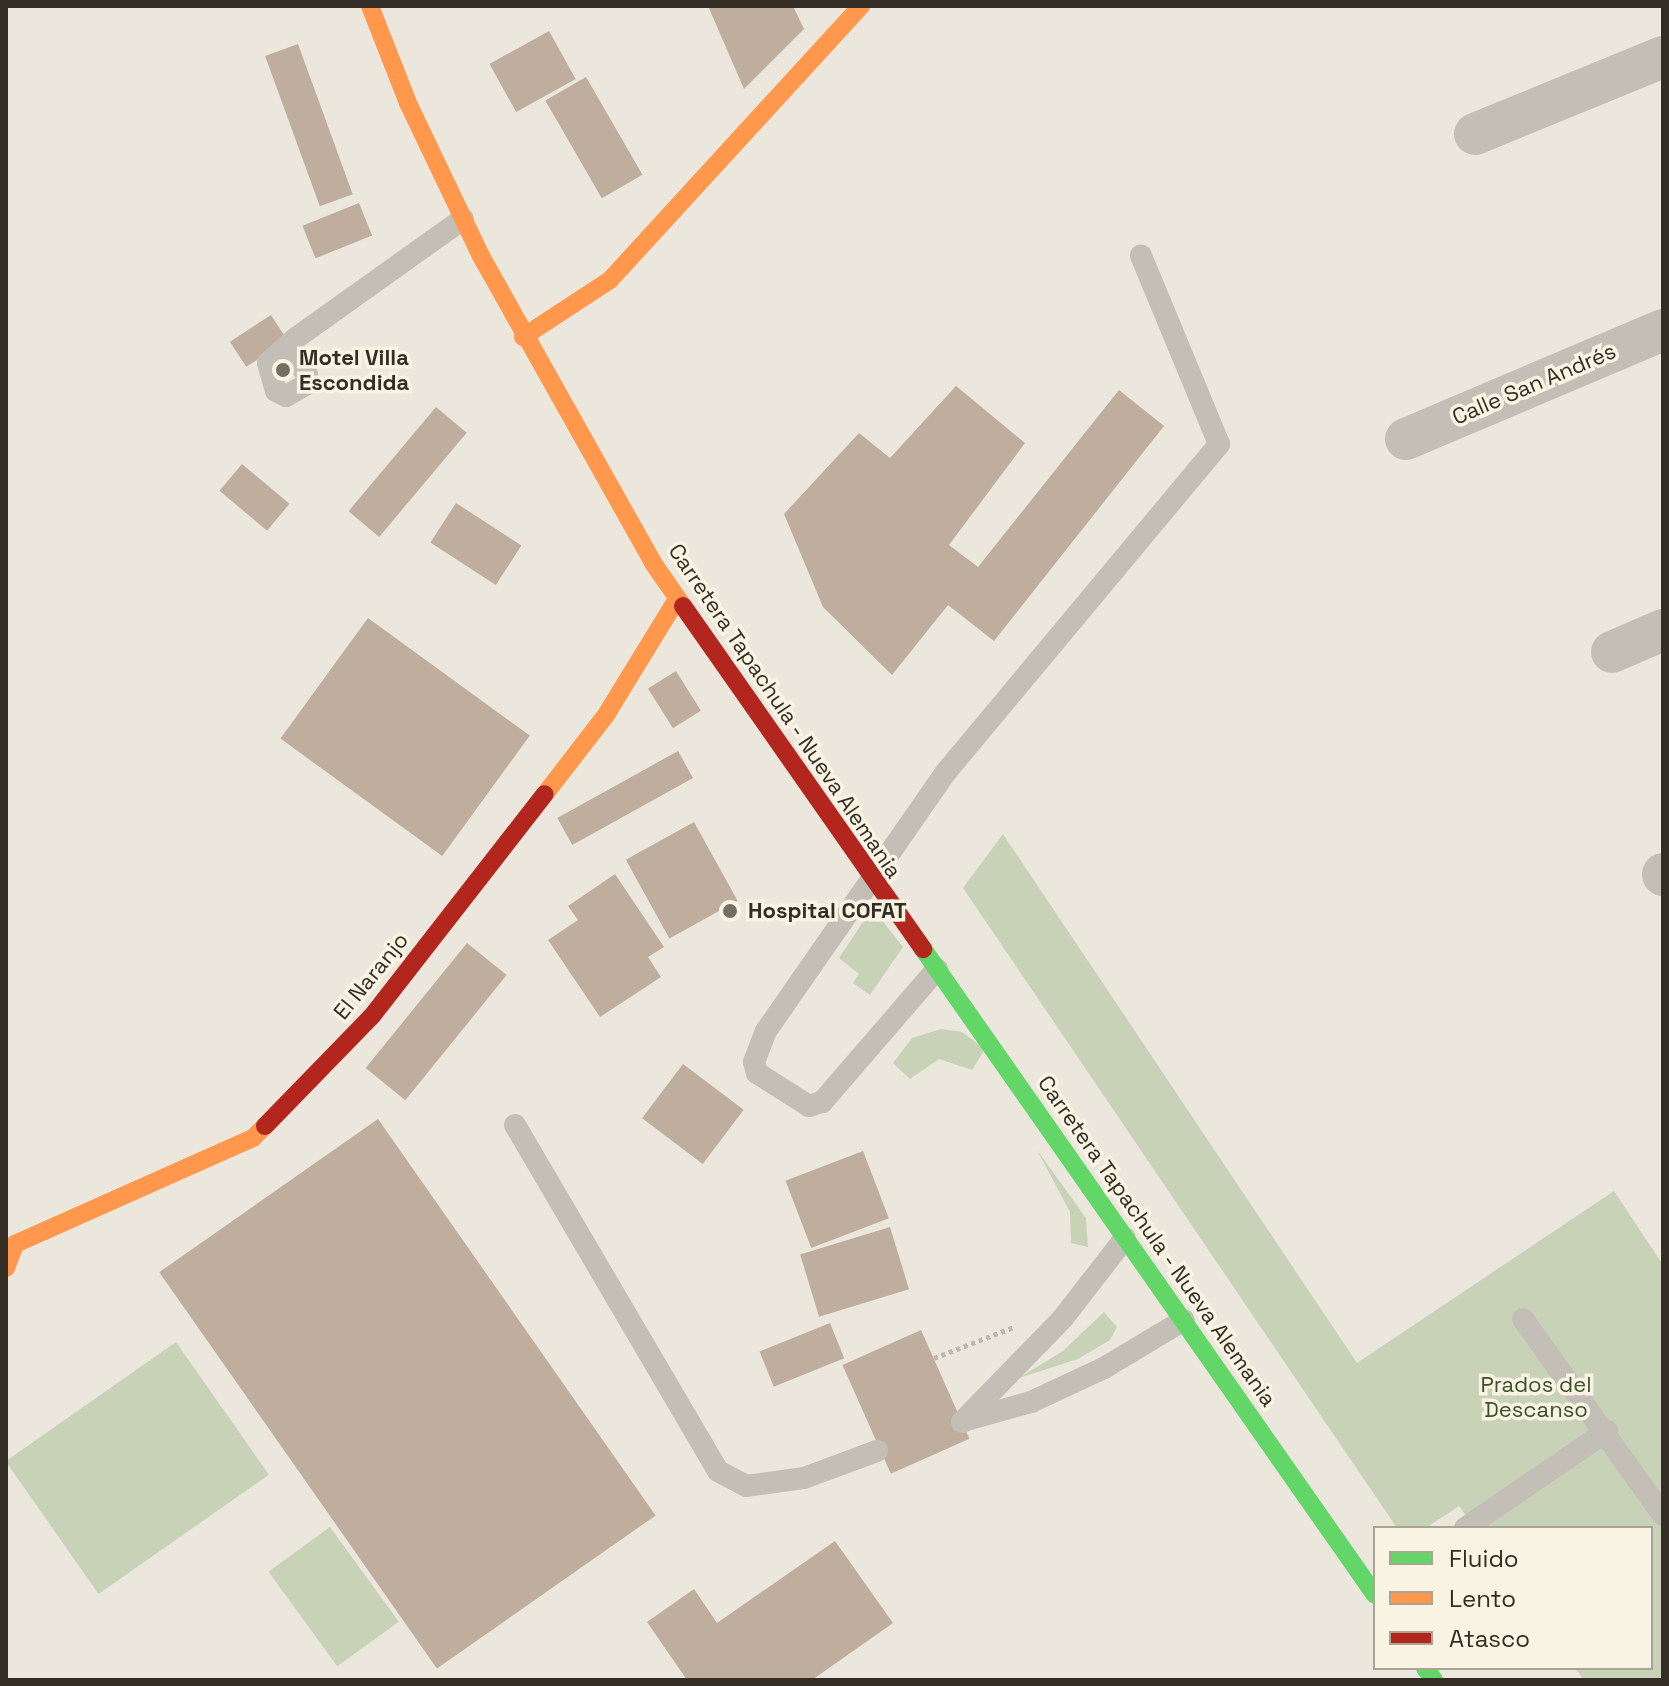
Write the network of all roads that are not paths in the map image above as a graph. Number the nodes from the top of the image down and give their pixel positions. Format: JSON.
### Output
{"nodes":[{"id":1,"x":370,"y":6,"type":"edge"},
{"id":2,"x":861,"y":6,"type":"edge"},
{"id":3,"x":1663,"y":57,"type":"edge"},
{"id":4,"x":1475,"y":134,"type":"dead end"},
{"id":5,"x":463,"y":219,"type":"junction"},
{"id":6,"x":1141,"y":256,"type":"dead end"},
{"id":7,"x":1663,"y":330,"type":"edge"},
{"id":8,"x":523,"y":337,"type":"junction"},
{"id":9,"x":287,"y":346,"type":"dead end"},
{"id":10,"x":1406,"y":439,"type":"dead end"},
{"id":11,"x":677,"y":599,"type":"junction"},
{"id":12,"x":1663,"y":630,"type":"edge"},
{"id":13,"x":1612,"y":652,"type":"dead end"},
{"id":14,"x":873,"y":883,"type":"junction"},
{"id":15,"x":937,"y":969,"type":"junction"},
{"id":16,"x":515,"y":1125,"type":"dead end"},
{"id":17,"x":1125,"y":1238,"type":"junction"},
{"id":18,"x":9,"y":1248,"type":"edge"},
{"id":19,"x":1523,"y":1319,"type":"dead end"},
{"id":20,"x":1184,"y":1320,"type":"junction"},
{"id":21,"x":1607,"y":1431,"type":"junction"},
{"id":22,"x":877,"y":1451,"type":"dead end"},
{"id":23,"x":1663,"y":1515,"type":"edge"},
{"id":24,"x":1468,"y":1526,"type":"edge"},
{"id":25,"x":1373,"y":1592,"type":"edge"}],
"edges":[{"from":1,"to":5,"type":"main road","name":"Carretera Tapachula - Nueva Alemania"},
{"from":2,"to":8,"type":"main road"},
{"from":3,"to":4,"type":"street"},
{"from":5,"to":8,"type":"main road","name":"Carretera Tapachula - Nueva Alemania"},
{"from":5,"to":9,"type":"lane"},
{"from":6,"to":14,"type":"lane"},
{"from":7,"to":10,"type":"street","name":"Calle San Andrés"},
{"from":8,"to":11,"type":"main road","name":"Carretera Tapachula - Nueva Alemania"},
{"from":11,"to":14,"type":"main road","name":"Carretera Tapachula - Nueva Alemania"},
{"from":11,"to":18,"type":"main road","name":"El Naranjo"},
{"from":12,"to":13,"type":"street"},
{"from":14,"to":15,"type":"main road","name":"Carretera Tapachula - Nueva Alemania"},
{"from":14,"to":15,"type":"lane"},
{"from":15,"to":17,"type":"main road","name":"Carretera Tapachula - Nueva Alemania"},
{"from":16,"to":22,"type":"lane"},
{"from":17,"to":20,"type":"main road","name":"Carretera Tapachula - Nueva Alemania"},
{"from":17,"to":20,"type":"lane"},
{"from":19,"to":21,"type":"lane"},
{"from":20,"to":25,"type":"main road","name":"Carretera Tapachula - Nueva Alemania"},
{"from":21,"to":23,"type":"lane"},
{"from":21,"to":24,"type":"lane"}]}
